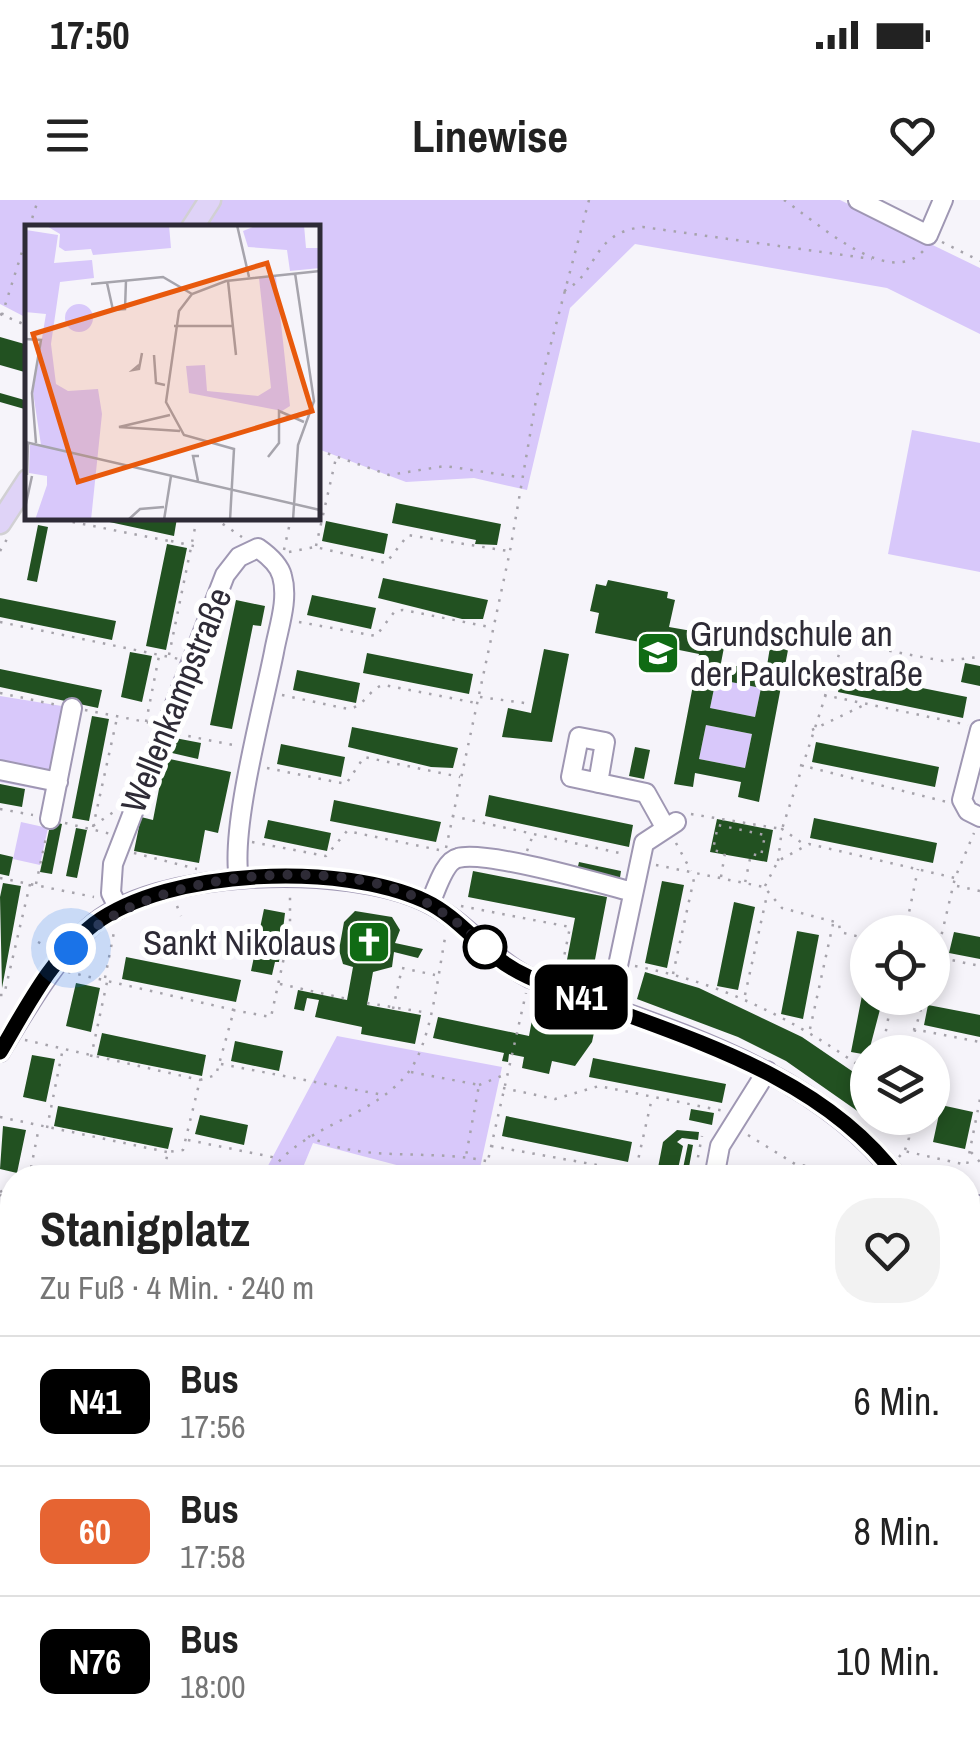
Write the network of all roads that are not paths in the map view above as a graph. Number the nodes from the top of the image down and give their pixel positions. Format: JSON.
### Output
{"nodes":[{"id":1,"x":210,"y":200,"type":"edge"},
{"id":2,"x":858,"y":200,"type":"edge"},
{"id":3,"x":943,"y":200,"type":"edge"},
{"id":4,"x":194,"y":225,"type":"edge"},
{"id":5,"x":25,"y":485,"type":"edge"},
{"id":6,"x":0,"y":523,"type":"edge"},
{"id":7,"x":72,"y":708,"type":"dead end"},
{"id":8,"x":979,"y":730,"type":"edge"},
{"id":9,"x":0,"y":770,"type":"edge"},
{"id":10,"x":58,"y":782,"type":"junction"},
{"id":11,"x":598,"y":783,"type":"dead end"},
{"id":12,"x":50,"y":818,"type":"road end"},
{"id":13,"x":979,"y":821,"type":"edge"},
{"id":14,"x":239,"y":879,"type":"junction"},
{"id":15,"x":633,"y":892,"type":"junction"},
{"id":16,"x":119,"y":909,"type":"junction"},
{"id":17,"x":442,"y":911,"type":"junction"},
{"id":18,"x":609,"y":1008,"type":"junction"},
{"id":19,"x":4,"y":1044,"type":"edge"},
{"id":20,"x":767,"y":1071,"type":"junction"},
{"id":21,"x":716,"y":1165,"type":"edge"},
{"id":22,"x":886,"y":1165,"type":"edge"}],
"edges":[{"from":1,"to":4,"type":"main road"},
{"from":2,"to":3,"type":"street"},
{"from":5,"to":6,"type":"main road"},
{"from":7,"to":10,"type":"street"},
{"from":8,"to":13,"type":"street"},
{"from":9,"to":10,"type":"street"},
{"from":10,"to":12,"type":"street"},
{"from":11,"to":15,"type":"street"},
{"from":14,"to":16,"type":"street"},
{"from":14,"to":16,"type":"street","name":"Wellenkampstraße"},
{"from":14,"to":17,"type":"street"},
{"from":15,"to":17,"type":"street"},
{"from":15,"to":18,"type":"street"},
{"from":16,"to":19,"type":"street"},
{"from":17,"to":18,"type":"street"},
{"from":18,"to":20,"type":"street"},
{"from":20,"to":21,"type":"street"},
{"from":20,"to":22,"type":"street"}]}
